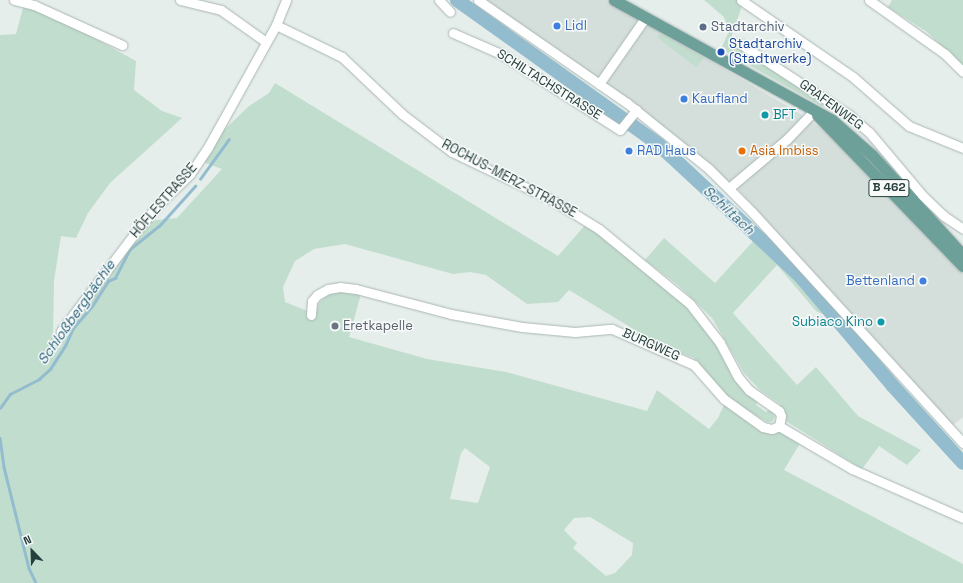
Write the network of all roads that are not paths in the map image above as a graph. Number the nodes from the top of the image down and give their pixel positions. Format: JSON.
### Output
{"nodes":[{"id":1,"x":14,"y":0,"type":"edge"},
{"id":2,"x":180,"y":0,"type":"edge"},
{"id":3,"x":286,"y":0,"type":"edge"},
{"id":4,"x":439,"y":0,"type":"edge"},
{"id":5,"x":478,"y":0,"type":"edge"},
{"id":6,"x":614,"y":0,"type":"edge"},
{"id":7,"x":741,"y":0,"type":"edge"},
{"id":8,"x":870,"y":0,"type":"edge"},
{"id":9,"x":450,"y":12,"type":"dead end"},
{"id":10,"x":646,"y":18,"type":"junction"},
{"id":11,"x":276,"y":25,"type":"junction"},
{"id":12,"x":453,"y":33,"type":"dead end"},
{"id":13,"x":266,"y":42,"type":"junction"},
{"id":14,"x":739,"y":43,"type":"dead end"},
{"id":15,"x":122,"y":45,"type":"dead end"},
{"id":16,"x":963,"y":72,"type":"edge"},
{"id":17,"x":599,"y":84,"type":"junction"},
{"id":18,"x":814,"y":111,"type":"junction"},
{"id":19,"x":634,"y":113,"type":"junction"},
{"id":20,"x":963,"y":148,"type":"edge"},
{"id":21,"x":729,"y":188,"type":"junction"},
{"id":22,"x":963,"y":229,"type":"edge"},
{"id":23,"x":960,"y":253,"type":"edge"},
{"id":24,"x":963,"y":266,"type":"edge"},
{"id":25,"x":311,"y":315,"type":"dead end"},
{"id":26,"x":61,"y":331,"type":"dead end"},
{"id":27,"x":779,"y":426,"type":"junction"},
{"id":28,"x":963,"y":443,"type":"edge"},
{"id":29,"x":963,"y":518,"type":"edge"}],
"edges":[{"from":1,"to":15,"type":"street"},
{"from":2,"to":13,"type":"street"},
{"from":3,"to":11,"type":"street","name":"HÖFLESTRASSE"},
{"from":4,"to":9,"type":"street"},
{"from":5,"to":17,"type":"street","name":"SCHILTACHSTRASSE"},
{"from":6,"to":10,"type":"main road","number":"B 462"},
{"from":7,"to":20,"type":"street"},
{"from":8,"to":16,"type":"street"},
{"from":10,"to":17,"type":"street"},
{"from":10,"to":18,"type":"main road","number":"B 462"},
{"from":11,"to":13,"type":"street","name":"HÖFLESTRASSE"},
{"from":11,"to":27,"type":"street","name":"ROCHUS-MERZ-STRASSE"},
{"from":12,"to":19,"type":"street","name":"SCHILTACHSTRASSE"},
{"from":13,"to":26,"type":"street","name":"HÖFLESTRASSE"},
{"from":14,"to":22,"type":"street","name":"GRAFENWEG"},
{"from":17,"to":19,"type":"street","name":"SCHILTACHSTRASSE"},
{"from":18,"to":21,"type":"street"},
{"from":18,"to":23,"type":"main road","number":"B 462"},
{"from":19,"to":21,"type":"street","name":"SCHILTACHSTRASSE"},
{"from":21,"to":28,"type":"street","name":"SCHILTACHSTRASSE"},
{"from":23,"to":24,"type":"main road","number":"B 462"},
{"from":25,"to":27,"type":"street","name":"BURGWEG"},
{"from":27,"to":29,"type":"street","name":"BURGWEG"}]}
